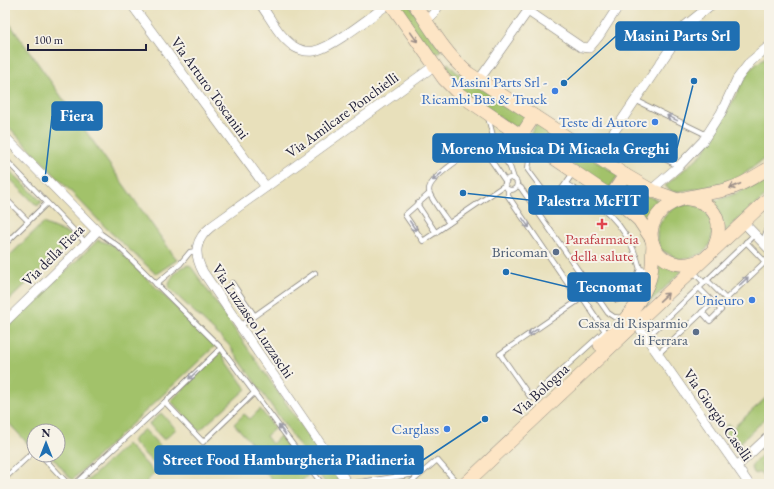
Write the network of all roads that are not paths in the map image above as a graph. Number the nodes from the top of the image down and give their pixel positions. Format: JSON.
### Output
{"nodes":[{"id":1,"x":132,"y":5,"type":"edge"},
{"id":2,"x":261,"y":5,"type":"edge"},
{"id":3,"x":387,"y":5,"type":"edge"},
{"id":4,"x":392,"y":5,"type":"edge"},
{"id":5,"x":415,"y":5,"type":"edge"},
{"id":6,"x":439,"y":5,"type":"edge"},
{"id":7,"x":619,"y":5,"type":"edge"},
{"id":8,"x":710,"y":5,"type":"edge"},
{"id":9,"x":530,"y":8,"type":"edge"},
{"id":10,"x":426,"y":21,"type":"junction"},
{"id":11,"x":769,"y":46,"type":"edge"},
{"id":12,"x":450,"y":55,"type":"junction"},
{"id":13,"x":434,"y":66,"type":"junction"},
{"id":14,"x":479,"y":80,"type":"junction"},
{"id":15,"x":635,"y":100,"type":"junction"},
{"id":16,"x":487,"y":114,"type":"junction"},
{"id":17,"x":534,"y":116,"type":"junction"},
{"id":18,"x":516,"y":133,"type":"junction"},
{"id":19,"x":614,"y":133,"type":"junction"},
{"id":20,"x":707,"y":135,"type":"junction"},
{"id":21,"x":5,"y":137,"type":"edge"},
{"id":22,"x":502,"y":154,"type":"junction"},
{"id":23,"x":533,"y":155,"type":"dead end"},
{"id":24,"x":597,"y":157,"type":"junction"},
{"id":25,"x":5,"y":159,"type":"edge"},
{"id":26,"x":679,"y":166,"type":"junction"},
{"id":27,"x":769,"y":168,"type":"edge"},
{"id":28,"x":574,"y":172,"type":"junction"},
{"id":29,"x":625,"y":175,"type":"junction"},
{"id":30,"x":514,"y":179,"type":"junction"},
{"id":31,"x":566,"y":184,"type":"junction"},
{"id":32,"x":506,"y":186,"type":"junction"},
{"id":33,"x":517,"y":186,"type":"junction"},
{"id":34,"x":266,"y":187,"type":"junction"},
{"id":35,"x":651,"y":190,"type":"junction"},
{"id":36,"x":429,"y":194,"type":"junction"},
{"id":37,"x":611,"y":196,"type":"junction"},
{"id":38,"x":5,"y":198,"type":"edge"},
{"id":39,"x":769,"y":198,"type":"edge"},
{"id":40,"x":681,"y":199,"type":"junction"},
{"id":41,"x":47,"y":203,"type":"junction"},
{"id":42,"x":417,"y":204,"type":"junction"},
{"id":43,"x":601,"y":207,"type":"junction"},
{"id":44,"x":28,"y":222,"type":"junction"},
{"id":45,"x":743,"y":222,"type":"junction"},
{"id":46,"x":449,"y":224,"type":"junction"},
{"id":47,"x":769,"y":224,"type":"edge"},
{"id":48,"x":97,"y":231,"type":"junction"},
{"id":49,"x":436,"y":232,"type":"junction"},
{"id":50,"x":762,"y":236,"type":"edge"},
{"id":51,"x":652,"y":241,"type":"junction"},
{"id":52,"x":746,"y":242,"type":"junction"},
{"id":53,"x":5,"y":244,"type":"edge"},
{"id":54,"x":86,"y":244,"type":"junction"},
{"id":55,"x":769,"y":249,"type":"edge"},
{"id":56,"x":197,"y":251,"type":"junction"},
{"id":57,"x":710,"y":254,"type":"junction"},
{"id":58,"x":765,"y":262,"type":"junction"},
{"id":59,"x":769,"y":266,"type":"edge"},
{"id":60,"x":646,"y":270,"type":"junction"},
{"id":61,"x":692,"y":270,"type":"junction"},
{"id":62,"x":315,"y":273,"type":"dead end"},
{"id":63,"x":586,"y":281,"type":"junction"},
{"id":64,"x":705,"y":281,"type":"junction"},
{"id":65,"x":232,"y":282,"type":"dead end"},
{"id":66,"x":156,"y":284,"type":"junction"},
{"id":67,"x":699,"y":288,"type":"junction"},
{"id":68,"x":572,"y":290,"type":"junction"},
{"id":69,"x":593,"y":291,"type":"junction"},
{"id":70,"x":581,"y":299,"type":"junction"},
{"id":71,"x":617,"y":300,"type":"dead end"},
{"id":72,"x":713,"y":302,"type":"junction"},
{"id":73,"x":702,"y":312,"type":"junction"},
{"id":74,"x":254,"y":315,"type":"junction"},
{"id":75,"x":632,"y":320,"type":"junction"},
{"id":76,"x":6,"y":321,"type":"edge"},
{"id":77,"x":240,"y":326,"type":"junction"},
{"id":78,"x":646,"y":338,"type":"junction"},
{"id":79,"x":221,"y":348,"type":"junction"},
{"id":80,"x":658,"y":354,"type":"junction"},
{"id":81,"x":254,"y":393,"type":"junction"},
{"id":82,"x":165,"y":402,"type":"junction"},
{"id":83,"x":768,"y":437,"type":"edge"},
{"id":84,"x":26,"y":458,"type":"edge"},
{"id":85,"x":48,"y":463,"type":"edge"},
{"id":86,"x":736,"y":466,"type":"junction"},
{"id":87,"x":422,"y":473,"type":"junction"},
{"id":88,"x":5,"y":478,"type":"edge"},
{"id":89,"x":452,"y":478,"type":"junction"},
{"id":90,"x":68,"y":484,"type":"edge"},
{"id":91,"x":75,"y":484,"type":"edge"},
{"id":92,"x":322,"y":484,"type":"edge"},
{"id":93,"x":348,"y":484,"type":"edge"},
{"id":94,"x":410,"y":484,"type":"edge"},
{"id":95,"x":445,"y":484,"type":"edge"},
{"id":96,"x":464,"y":484,"type":"edge"},
{"id":97,"x":749,"y":484,"type":"edge"}],
"edges":[{"from":1,"to":34,"type":"street","name":"Via Arturo Toscanini"},
{"from":2,"to":3,"type":"street"},
{"from":4,"to":13,"type":"main road","name":"Via Bologna","one_way":true},
{"from":5,"to":10,"type":"main road"},
{"from":6,"to":10,"type":"street"},
{"from":7,"to":9,"type":"street"},
{"from":8,"to":15,"type":"street"},
{"from":9,"to":14,"type":"street"},
{"from":10,"to":12,"type":"main road"},
{"from":11,"to":20,"type":"street"},
{"from":12,"to":13,"type":"main road"},
{"from":12,"to":14,"type":"main road"},
{"from":13,"to":16,"type":"main road","name":"Via Bologna"},
{"from":13,"to":34,"type":"street","name":"Via Amilcare Ponchielli"},
{"from":14,"to":17,"type":"main road"},
{"from":15,"to":19,"type":"street"},
{"from":20,"to":15,"type":"lane","one_way":true},
{"from":16,"to":18,"type":"main road","name":"Via Bologna"},
{"from":16,"to":22,"type":"lane"},
{"from":17,"to":18,"type":"main road"},
{"from":17,"to":24,"type":"main road"},
{"from":18,"to":22,"type":"lane"},
{"from":18,"to":28,"type":"main road","name":"Via Bologna"},
{"from":19,"to":24,"type":"street"},
{"from":19,"to":26,"type":"lane"},
{"from":20,"to":26,"type":"street"},
{"from":21,"to":48,"type":"street","name":"Via della Fiera"},
{"from":22,"to":30,"type":"lane"},
{"from":23,"to":31,"type":"lane"},
{"from":24,"to":29,"type":"main road"},
{"from":25,"to":41,"type":"lane"},
{"from":26,"to":35,"type":"street"},
{"from":27,"to":40,"type":"main road","one_way":true},
{"from":28,"to":31,"type":"lane"},
{"from":28,"to":37,"type":"main road","name":"Via Bologna"},
{"from":29,"to":35,"type":"main road"},
{"from":29,"to":37,"type":"main road"},
{"from":30,"to":32,"type":"lane"},
{"from":30,"to":33,"type":"lane"},
{"from":31,"to":43,"type":"lane"},
{"from":32,"to":33,"type":"lane"},
{"from":32,"to":36,"type":"lane","one_way":true},
{"from":32,"to":46,"type":"lane"},
{"from":32,"to":68,"type":"lane","one_way":true},
{"from":33,"to":63,"type":"lane"},
{"from":34,"to":56,"type":"street"},
{"from":35,"to":40,"type":"main road"},
{"from":36,"to":42,"type":"lane"},
{"from":36,"to":46,"type":"lane"},
{"from":37,"to":43,"type":"lane"},
{"from":37,"to":51,"type":"main road","name":"Via Bologna"},
{"from":38,"to":44,"type":"lane"},
{"from":39,"to":45,"type":"main road","name":"Via Bologna"},
{"from":40,"to":51,"type":"main road"},
{"from":40,"to":57,"type":"main road"},
{"from":41,"to":44,"type":"lane"},
{"from":41,"to":54,"type":"lane"},
{"from":42,"to":49,"type":"lane"},
{"from":42,"to":49,"type":"lane","one_way":true},
{"from":43,"to":60,"type":"lane"},
{"from":44,"to":53,"type":"lane"},
{"from":45,"to":50,"type":"street"},
{"from":45,"to":57,"type":"main road","name":"Via Bologna"},
{"from":46,"to":49,"type":"lane"},
{"from":47,"to":50,"type":"lane"},
{"from":48,"to":54,"type":"street","name":"Via della Fiera"},
{"from":48,"to":66,"type":"lane"},
{"from":50,"to":52,"type":"lane"},
{"from":50,"to":55,"type":"street"},
{"from":51,"to":57,"type":"main road","name":"Via Bologna"},
{"from":51,"to":60,"type":"main road"},
{"from":52,"to":58,"type":"lane"},
{"from":52,"to":64,"type":"lane"},
{"from":54,"to":76,"type":"street","name":"Via della Fiera"},
{"from":56,"to":66,"type":"lane"},
{"from":56,"to":77,"type":"street","name":"Via Luzzasco Luzzaschi"},
{"from":57,"to":61,"type":"main road","name":"Via Bologna"},
{"from":58,"to":59,"type":"lane"},
{"from":64,"to":58,"type":"lane","one_way":true},
{"from":60,"to":71,"type":"lane"},
{"from":60,"to":75,"type":"main road"},
{"from":61,"to":64,"type":"lane"},
{"from":75,"to":61,"type":"main road","name":"Via Bologna","one_way":true},
{"from":62,"to":74,"type":"lane"},
{"from":63,"to":68,"type":"lane"},
{"from":63,"to":69,"type":"lane"},
{"from":64,"to":67,"type":"lane"},
{"from":65,"to":74,"type":"lane"},
{"from":66,"to":79,"type":"lane"},
{"from":67,"to":72,"type":"lane"},
{"from":67,"to":78,"type":"lane"},
{"from":68,"to":70,"type":"lane"},
{"from":69,"to":70,"type":"lane"},
{"from":69,"to":75,"type":"lane"},
{"from":70,"to":70,"type":"lane","one_way":true},
{"from":72,"to":73,"type":"lane"},
{"from":72,"to":73,"type":"lane"},
{"from":73,"to":80,"type":"lane"},
{"from":74,"to":77,"type":"lane"},
{"from":75,"to":78,"type":"street","name":"Via Giorgio Caselli"},
{"from":75,"to":96,"type":"main road","name":"Via Bologna"},
{"from":77,"to":93,"type":"street","name":"Via Luzzasco Luzzaschi"},
{"from":78,"to":80,"type":"street","name":"Via Giorgio Caselli"},
{"from":79,"to":81,"type":"lane"},
{"from":79,"to":82,"type":"lane","one_way":true},
{"from":80,"to":86,"type":"street","name":"Via Giorgio Caselli"},
{"from":81,"to":82,"type":"lane"},
{"from":92,"to":81,"type":"lane","one_way":true},
{"from":82,"to":91,"type":"lane"},
{"from":83,"to":86,"type":"street"},
{"from":84,"to":88,"type":"lane"},
{"from":85,"to":90,"type":"lane"},
{"from":86,"to":97,"type":"street","name":"Via Giorgio Caselli"},
{"from":87,"to":89,"type":"lane"},
{"from":87,"to":93,"type":"lane"},
{"from":87,"to":94,"type":"lane"},
{"from":89,"to":95,"type":"lane"},
{"from":89,"to":96,"type":"lane"}]}
